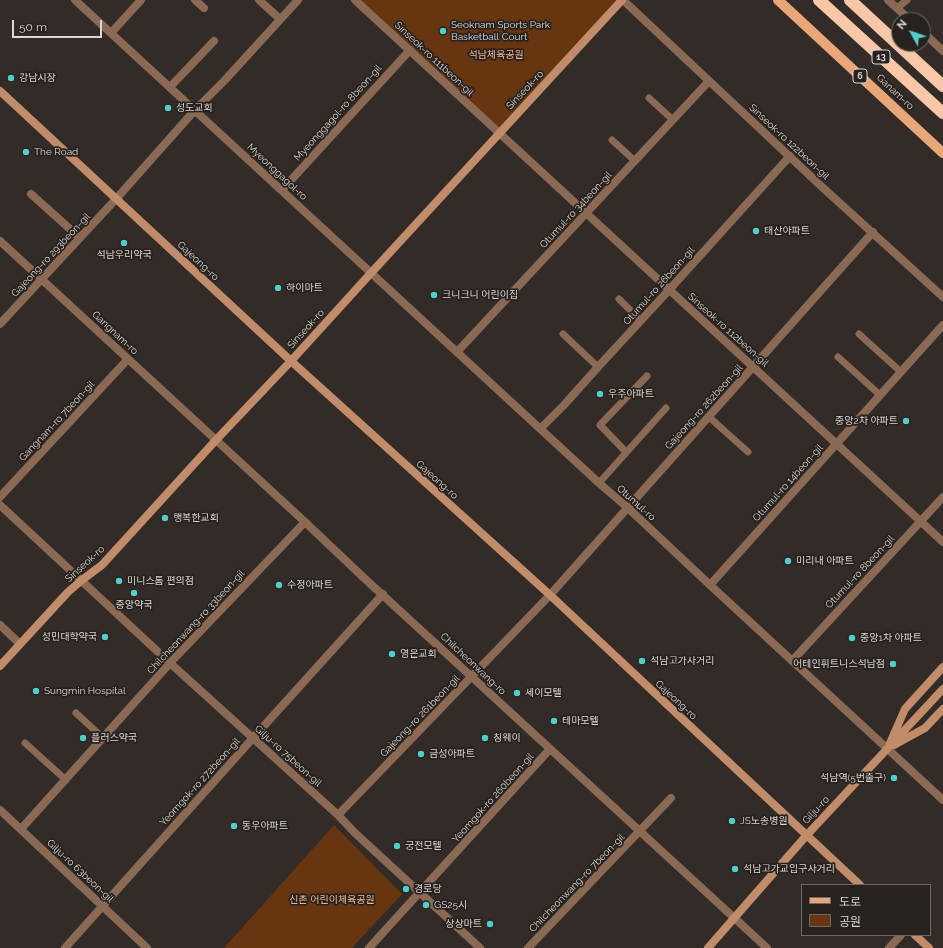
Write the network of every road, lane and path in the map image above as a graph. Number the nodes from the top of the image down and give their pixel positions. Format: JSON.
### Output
{"nodes":[{"id":1,"x":75,"y":0,"type":"edge"},
{"id":2,"x":141,"y":0,"type":"edge"},
{"id":3,"x":195,"y":0,"type":"edge"},
{"id":4,"x":259,"y":0,"type":"edge"},
{"id":5,"x":298,"y":0,"type":"edge"},
{"id":6,"x":355,"y":0,"type":"edge"},
{"id":7,"x":623,"y":0,"type":"edge"},
{"id":8,"x":778,"y":0,"type":"edge"},
{"id":9,"x":819,"y":0,"type":"edge"},
{"id":10,"x":850,"y":0,"type":"edge"},
{"id":11,"x":888,"y":0,"type":"edge"},
{"id":12,"x":907,"y":0,"type":"edge"},
{"id":13,"x":204,"y":8,"type":"dead end"},
{"id":14,"x":897,"y":8,"type":"junction"},
{"id":15,"x":901,"y":12,"type":"edge"},
{"id":16,"x":280,"y":19,"type":"junction"},
{"id":17,"x":111,"y":33,"type":"junction"},
{"id":18,"x":931,"y":40,"type":"edge"},
{"id":19,"x":214,"y":41,"type":"dead end"},
{"id":20,"x":410,"y":50,"type":"junction"},
{"id":21,"x":943,"y":51,"type":"edge"},
{"id":22,"x":709,"y":81,"type":"junction"},
{"id":23,"x":943,"y":86,"type":"edge"},
{"id":24,"x":170,"y":87,"type":"junction"},
{"id":25,"x":0,"y":91,"type":"edge"},
{"id":26,"x":649,"y":98,"type":"dead end"},
{"id":27,"x":195,"y":110,"type":"junction"},
{"id":28,"x":943,"y":113,"type":"edge"},
{"id":29,"x":673,"y":120,"type":"junction"},
{"id":30,"x":499,"y":133,"type":"junction"},
{"id":31,"x":612,"y":140,"type":"dead end"},
{"id":32,"x":943,"y":153,"type":"edge"},
{"id":33,"x":790,"y":156,"type":"junction"},
{"id":34,"x":635,"y":161,"type":"junction"},
{"id":35,"x":282,"y":190,"type":"junction"},
{"id":36,"x":31,"y":194,"type":"dead end"},
{"id":37,"x":116,"y":199,"type":"junction"},
{"id":38,"x":586,"y":213,"type":"junction"},
{"id":39,"x":873,"y":232,"type":"junction"},
{"id":40,"x":80,"y":238,"type":"junction"},
{"id":41,"x":0,"y":241,"type":"edge"},
{"id":42,"x":371,"y":273,"type":"junction"},
{"id":43,"x":42,"y":279,"type":"junction"},
{"id":44,"x":669,"y":290,"type":"junction"},
{"id":45,"x":943,"y":297,"type":"edge"},
{"id":46,"x":618,"y":299,"type":"dead end"},
{"id":47,"x":641,"y":321,"type":"junction"},
{"id":48,"x":0,"y":324,"type":"edge"},
{"id":49,"x":943,"y":325,"type":"edge"},
{"id":50,"x":563,"y":334,"type":"dead end"},
{"id":51,"x":859,"y":334,"type":"dead end"},
{"id":52,"x":457,"y":352,"type":"junction"},
{"id":53,"x":838,"y":357,"type":"dead end"},
{"id":54,"x":128,"y":359,"type":"junction"},
{"id":55,"x":291,"y":361,"type":"junction"},
{"id":56,"x":598,"y":367,"type":"junction"},
{"id":57,"x":754,"y":367,"type":"junction"},
{"id":58,"x":901,"y":372,"type":"junction"},
{"id":59,"x":647,"y":376,"type":"dead end"},
{"id":60,"x":880,"y":395,"type":"junction"},
{"id":61,"x":666,"y":408,"type":"dead end"},
{"id":62,"x":709,"y":417,"type":"junction"},
{"id":63,"x":540,"y":429,"type":"junction"},
{"id":64,"x":216,"y":440,"type":"junction"},
{"id":65,"x":836,"y":444,"type":"junction"},
{"id":66,"x":626,"y":452,"type":"junction"},
{"id":67,"x":748,"y":452,"type":"dead end"},
{"id":68,"x":599,"y":483,"type":"junction"},
{"id":69,"x":0,"y":496,"type":"edge"},
{"id":70,"x":943,"y":497,"type":"edge"},
{"id":71,"x":0,"y":505,"type":"edge"},
{"id":72,"x":628,"y":508,"type":"junction"},
{"id":73,"x":305,"y":522,"type":"junction"},
{"id":74,"x":920,"y":522,"type":"junction"},
{"id":75,"x":943,"y":542,"type":"edge"},
{"id":76,"x":82,"y":580,"type":"junction"},
{"id":77,"x":710,"y":585,"type":"junction"},
{"id":78,"x":383,"y":594,"type":"junction"},
{"id":79,"x":550,"y":595,"type":"junction"},
{"id":80,"x":0,"y":625,"type":"edge"},
{"id":81,"x":20,"y":644,"type":"junction"},
{"id":82,"x":792,"y":661,"type":"junction"},
{"id":83,"x":170,"y":663,"type":"junction"},
{"id":84,"x":0,"y":666,"type":"edge"},
{"id":85,"x":943,"y":667,"type":"edge"},
{"id":86,"x":472,"y":676,"type":"junction"},
{"id":87,"x":943,"y":689,"type":"edge"},
{"id":88,"x":943,"y":709,"type":"edge"},
{"id":89,"x":76,"y":713,"type":"dead end"},
{"id":90,"x":103,"y":738,"type":"junction"},
{"id":91,"x":253,"y":738,"type":"junction"},
{"id":92,"x":25,"y":743,"type":"dead end"},
{"id":93,"x":550,"y":749,"type":"junction"},
{"id":94,"x":888,"y":749,"type":"junction"},
{"id":95,"x":66,"y":780,"type":"junction"},
{"id":96,"x":671,"y":798,"type":"dead end"},
{"id":97,"x":943,"y":800,"type":"edge"},
{"id":98,"x":0,"y":810,"type":"edge"},
{"id":99,"x":338,"y":815,"type":"junction"},
{"id":100,"x":21,"y":829,"type":"junction"},
{"id":101,"x":640,"y":832,"type":"junction"},
{"id":102,"x":806,"y":836,"type":"junction"},
{"id":103,"x":859,"y":884,"type":"edge"},
{"id":104,"x":420,"y":892,"type":"junction"},
{"id":105,"x":103,"y":906,"type":"junction"},
{"id":106,"x":734,"y":918,"type":"junction"},
{"id":107,"x":900,"y":936,"type":"edge"},
{"id":108,"x":916,"y":936,"type":"edge"},
{"id":109,"x":65,"y":948,"type":"edge"},
{"id":110,"x":147,"y":948,"type":"edge"},
{"id":111,"x":368,"y":948,"type":"edge"},
{"id":112,"x":480,"y":948,"type":"edge"},
{"id":113,"x":528,"y":948,"type":"edge"},
{"id":114,"x":708,"y":948,"type":"edge"},
{"id":115,"x":766,"y":948,"type":"edge"},
{"id":116,"x":889,"y":948,"type":"edge"},
{"id":117,"x":929,"y":948,"type":"edge"}],
"edges":[{"from":1,"to":17,"type":"street","name":"Myeonggagol-ro"},
{"from":2,"to":17,"type":"street"},
{"from":3,"to":13,"type":"street"},
{"from":4,"to":16,"type":"street"},
{"from":5,"to":16,"type":"street","name":"Gajeong-ro 293beon-gil"},
{"from":6,"to":20,"type":"street","name":"Sinseok-ro 111beon-gil"},
{"from":7,"to":22,"type":"street","name":"Sinseok-ro 122beon-gil"},
{"from":7,"to":30,"type":"street","name":"Sinseok-ro"},
{"from":8,"to":32,"type":"main road","name":"Ganam-ro","number":"6"},
{"from":9,"to":28,"type":"highway","number":"13"},
{"from":10,"to":23,"type":"highway","number":"13"},
{"from":11,"to":14,"type":"street"},
{"from":12,"to":14,"type":"lane"},
{"from":14,"to":15,"type":"street"},
{"from":16,"to":27,"type":"street","name":"Gajeong-ro 293beon-gil"},
{"from":17,"to":24,"type":"street","name":"Myeonggagol-ro"},
{"from":18,"to":21,"type":"street"},
{"from":19,"to":24,"type":"street"},
{"from":20,"to":30,"type":"street","name":"Sinseok-ro 111beon-gil"},
{"from":20,"to":35,"type":"street","name":"Myeonggagol-ro 8beon-gil"},
{"from":22,"to":29,"type":"street","name":"Otumul-ro 34beon-gil"},
{"from":22,"to":33,"type":"street","name":"Sinseok-ro 122beon-gil"},
{"from":24,"to":27,"type":"street","name":"Myeonggagol-ro"},
{"from":25,"to":37,"type":"street","name":"Gajeong-ro"},
{"from":26,"to":29,"type":"lane"},
{"from":27,"to":35,"type":"street","name":"Myeonggagol-ro"},
{"from":27,"to":37,"type":"street","name":"Gajeong-ro 293beon-gil"},
{"from":29,"to":34,"type":"street","name":"Otumul-ro 34beon-gil"},
{"from":30,"to":38,"type":"street","name":"Sinseok-ro 112beon-gil"},
{"from":30,"to":42,"type":"street","name":"Sinseok-ro"},
{"from":31,"to":34,"type":"lane"},
{"from":33,"to":39,"type":"street","name":"Sinseok-ro 122beon-gil"},
{"from":33,"to":44,"type":"street","name":"Otumul-ro 26beon-gil"},
{"from":34,"to":38,"type":"street","name":"Otumul-ro 34beon-gil"},
{"from":35,"to":42,"type":"street","name":"Myeonggagol-ro"},
{"from":36,"to":40,"type":"street"},
{"from":37,"to":40,"type":"street","name":"Gajeong-ro 293beon-gil"},
{"from":37,"to":55,"type":"street","name":"Gajeong-ro"},
{"from":38,"to":44,"type":"street","name":"Sinseok-ro 112beon-gil"},
{"from":38,"to":52,"type":"street","name":"Otumul-ro 34beon-gil"},
{"from":39,"to":45,"type":"street","name":"Sinseok-ro 122beon-gil"},
{"from":39,"to":57,"type":"street","name":"Gajeong-ro 262beon-gil"},
{"from":40,"to":43,"type":"street","name":"Gajeong-ro 293beon-gil"},
{"from":41,"to":43,"type":"street","name":"Gangnam-ro"},
{"from":42,"to":52,"type":"street","name":"Otumul-ro"},
{"from":42,"to":55,"type":"street","name":"Sinseok-ro"},
{"from":43,"to":48,"type":"street","name":"Gajeong-ro 293beon-gil"},
{"from":43,"to":54,"type":"street","name":"Gangnam-ro"},
{"from":44,"to":47,"type":"street","name":"Otumul-ro 26beon-gil"},
{"from":44,"to":57,"type":"street","name":"Sinseok-ro 112beon-gil"},
{"from":46,"to":47,"type":"lane"},
{"from":47,"to":56,"type":"street","name":"Otumul-ro 26beon-gil"},
{"from":49,"to":58,"type":"street","name":"Otumul-ro 14beon-gil"},
{"from":50,"to":56,"type":"lane"},
{"from":51,"to":58,"type":"lane"},
{"from":52,"to":63,"type":"street","name":"Otumul-ro"},
{"from":53,"to":60,"type":"lane"},
{"from":54,"to":64,"type":"street","name":"Gangnam-ro"},
{"from":54,"to":69,"type":"street","name":"Gangnam-ro 7beon-gil"},
{"from":55,"to":64,"type":"street","name":"Sinseok-ro"},
{"from":55,"to":79,"type":"street","name":"Gajeong-ro"},
{"from":56,"to":63,"type":"street","name":"Otumul-ro 26beon-gil"},
{"from":57,"to":62,"type":"street","name":"Gajeong-ro 262beon-gil"},
{"from":57,"to":65,"type":"street","name":"Sinseok-ro 112beon-gil"},
{"from":58,"to":60,"type":"street","name":"Otumul-ro 14beon-gil"},
{"from":59,"to":66,"type":"lane"},
{"from":60,"to":65,"type":"street","name":"Otumul-ro 14beon-gil"},
{"from":61,"to":66,"type":"lane"},
{"from":62,"to":67,"type":"lane"},
{"from":62,"to":72,"type":"street","name":"Gajeong-ro 262beon-gil"},
{"from":63,"to":68,"type":"street","name":"Otumul-ro"},
{"from":64,"to":73,"type":"street","name":"Chilcheonwang-ro"},
{"from":64,"to":76,"type":"street","name":"Sinseok-ro"},
{"from":65,"to":74,"type":"street","name":"Sinseok-ro 112beon-gil"},
{"from":65,"to":77,"type":"street","name":"Otumul-ro 14beon-gil"},
{"from":66,"to":68,"type":"lane"},
{"from":68,"to":72,"type":"street","name":"Otumul-ro"},
{"from":70,"to":74,"type":"street","name":"Otumul-ro 8beon-gil"},
{"from":71,"to":76,"type":"street","name":"Gilju-ro 75beon-gil"},
{"from":72,"to":77,"type":"street","name":"Otumul-ro"},
{"from":72,"to":79,"type":"street","name":"Gajeong-ro 262beon-gil"},
{"from":73,"to":78,"type":"street","name":"Chilcheonwang-ro"},
{"from":73,"to":83,"type":"street","name":"Chilcheonwang-ro 33beon-gil"},
{"from":74,"to":75,"type":"street","name":"Sinseok-ro 112beon-gil"},
{"from":74,"to":82,"type":"street","name":"Otumul-ro 8beon-gil"},
{"from":76,"to":81,"type":"street","name":"Sinseok-ro"},
{"from":76,"to":83,"type":"street","name":"Gilju-ro 75beon-gil"},
{"from":77,"to":82,"type":"street","name":"Otumul-ro"},
{"from":78,"to":86,"type":"street","name":"Chilcheonwang-ro"},
{"from":78,"to":91,"type":"street","name":"Yeomgok-ro 272beon-gil"},
{"from":79,"to":86,"type":"street","name":"Gajeong-ro 261beon-gil"},
{"from":79,"to":102,"type":"street","name":"Gajeong-ro"},
{"from":80,"to":81,"type":"street"},
{"from":81,"to":84,"type":"street","name":"Sinseok-ro"},
{"from":82,"to":94,"type":"street","name":"Otumul-ro"},
{"from":83,"to":90,"type":"street","name":"Chilcheonwang-ro 33beon-gil"},
{"from":83,"to":91,"type":"street","name":"Gilju-ro 75beon-gil"},
{"from":85,"to":94,"type":"street"},
{"from":86,"to":93,"type":"street","name":"Chilcheonwang-ro"},
{"from":86,"to":99,"type":"street","name":"Gajeong-ro 261beon-gil"},
{"from":87,"to":94,"type":"street","name":"Gilju-ro"},
{"from":88,"to":94,"type":"street"},
{"from":89,"to":90,"type":"lane"},
{"from":90,"to":95,"type":"street","name":"Chilcheonwang-ro 33beon-gil"},
{"from":91,"to":99,"type":"street","name":"Gilju-ro 75beon-gil"},
{"from":91,"to":105,"type":"street","name":"Yeomgok-ro 272beon-gil"},
{"from":92,"to":95,"type":"lane"},
{"from":93,"to":101,"type":"street","name":"Chilcheonwang-ro"},
{"from":93,"to":104,"type":"street","name":"Yeomgok-ro 260beon-gil"},
{"from":94,"to":97,"type":"street","name":"Otumul-ro"},
{"from":94,"to":102,"type":"street","name":"Gilju-ro"},
{"from":95,"to":100,"type":"street","name":"Chilcheonwang-ro 33beon-gil"},
{"from":96,"to":101,"type":"street","name":"Chilcheonwang-ro 7beon-gil"},
{"from":98,"to":100,"type":"street","name":"Gilju-ro 63beon-gil"},
{"from":99,"to":104,"type":"street","name":"Gilju-ro 75beon-gil"},
{"from":100,"to":105,"type":"street","name":"Gilju-ro 63beon-gil"},
{"from":101,"to":106,"type":"street","name":"Chilcheonwang-ro"},
{"from":101,"to":113,"type":"street","name":"Chilcheonwang-ro 7beon-gil"},
{"from":102,"to":103,"type":"street","name":"Gajeong-ro"},
{"from":102,"to":106,"type":"street","name":"Gilju-ro"},
{"from":104,"to":111,"type":"street","name":"Yeomgok-ro 260beon-gil"},
{"from":104,"to":112,"type":"street","name":"Gilju-ro 75beon-gil"},
{"from":105,"to":109,"type":"street","name":"Yeomgok-ro 272beon-gil"},
{"from":105,"to":110,"type":"street","name":"Gilju-ro 63beon-gil"},
{"from":106,"to":114,"type":"street","name":"Gilju-ro"},
{"from":106,"to":115,"type":"street","name":"Chilcheonwang-ro"},
{"from":107,"to":116,"type":"street"},
{"from":108,"to":117,"type":"street"}]}
